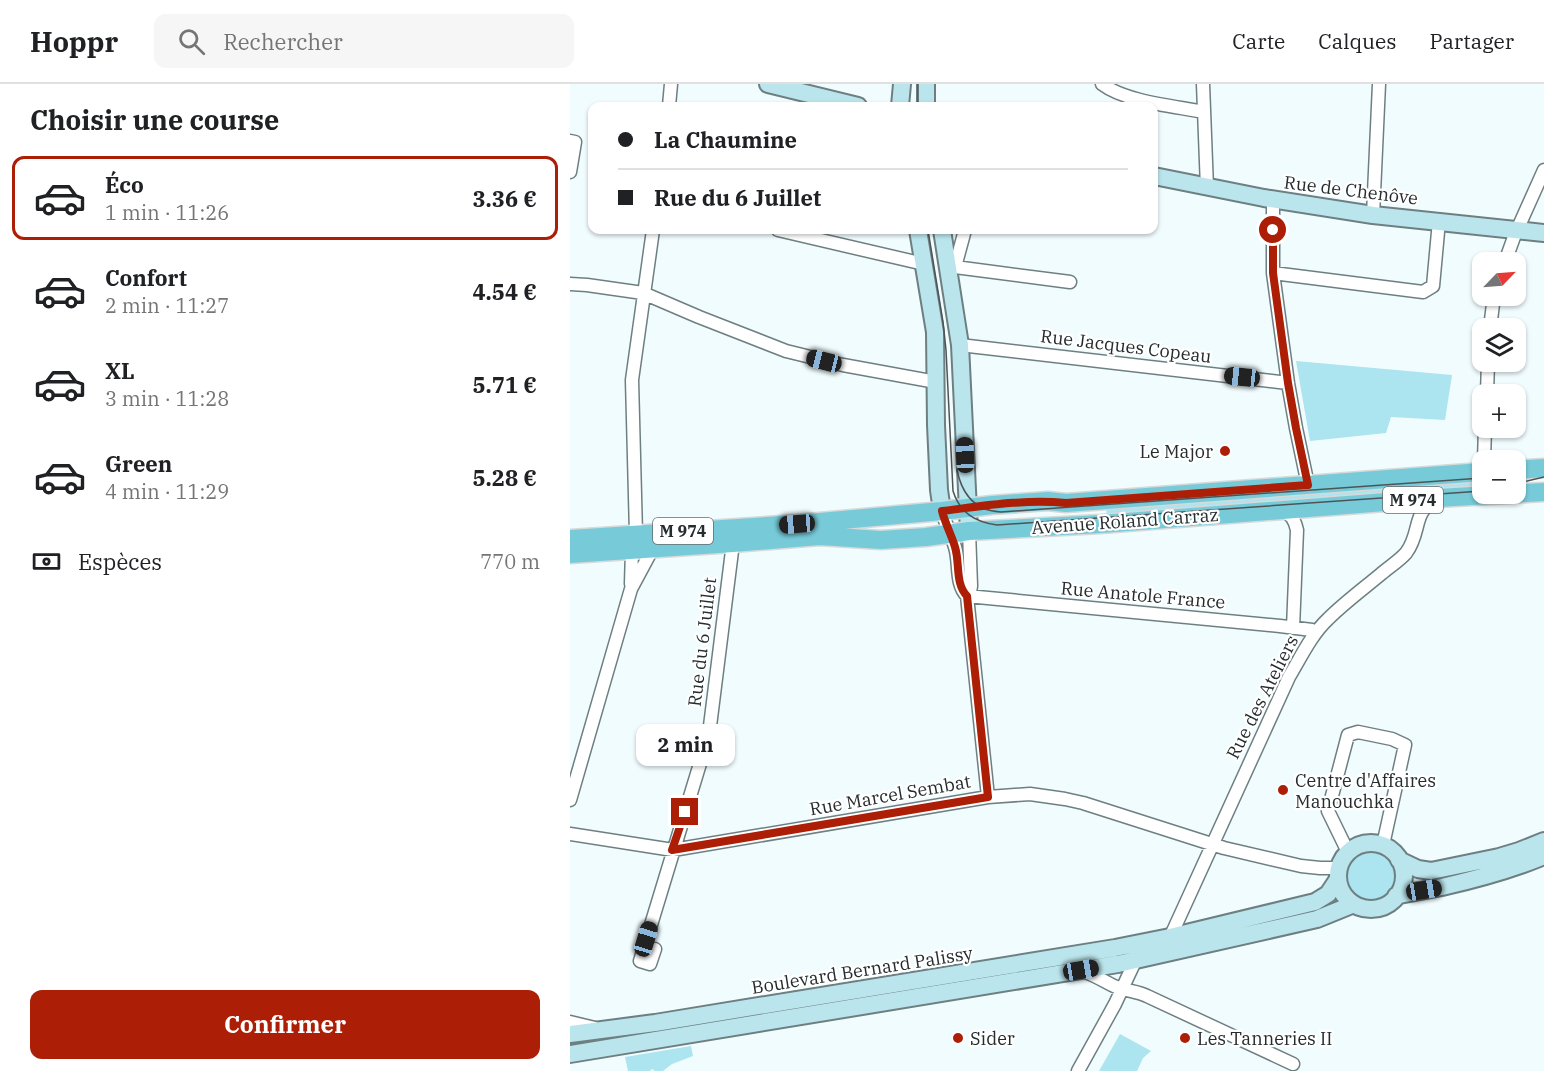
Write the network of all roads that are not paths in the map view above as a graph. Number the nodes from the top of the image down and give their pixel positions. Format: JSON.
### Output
{"nodes":[{"id":1,"x":671,"y":84,"type":"edge"},
{"id":2,"x":902,"y":84,"type":"edge"},
{"id":3,"x":927,"y":84,"type":"edge"},
{"id":4,"x":1102,"y":84,"type":"edge"},
{"id":5,"x":1203,"y":84,"type":"edge"},
{"id":6,"x":1378,"y":84,"type":"edge"},
{"id":7,"x":777,"y":85,"type":"edge"},
{"id":8,"x":669,"y":102,"type":"edge"},
{"id":9,"x":842,"y":102,"type":"edge"},
{"id":10,"x":900,"y":102,"type":"edge"},
{"id":11,"x":926,"y":102,"type":"edge"},
{"id":12,"x":1155,"y":102,"type":"edge"},
{"id":13,"x":1158,"y":103,"type":"edge"},
{"id":14,"x":1204,"y":112,"type":"junction"},
{"id":15,"x":570,"y":141,"type":"edge"},
{"id":16,"x":1544,"y":170,"type":"edge"},
{"id":17,"x":570,"y":172,"type":"edge"},
{"id":18,"x":1158,"y":177,"type":"edge"},
{"id":19,"x":1207,"y":188,"type":"junction"},
{"id":20,"x":1273,"y":200,"type":"junction"},
{"id":21,"x":1373,"y":215,"type":"junction"},
{"id":22,"x":1439,"y":221,"type":"junction"},
{"id":23,"x":1517,"y":229,"type":"junction"},
{"id":24,"x":1544,"y":233,"type":"edge"},
{"id":25,"x":652,"y":234,"type":"edge"},
{"id":26,"x":802,"y":234,"type":"edge"},
{"id":27,"x":919,"y":234,"type":"edge"},
{"id":28,"x":943,"y":234,"type":"edge"},
{"id":29,"x":964,"y":234,"type":"edge"},
{"id":30,"x":1509,"y":252,"type":"edge"},
{"id":31,"x":924,"y":264,"type":"junction"},
{"id":32,"x":952,"y":268,"type":"junction"},
{"id":33,"x":1273,"y":273,"type":"junction"},
{"id":34,"x":1070,"y":282,"type":"dead end"},
{"id":35,"x":570,"y":284,"type":"edge"},
{"id":36,"x":643,"y":292,"type":"junction"},
{"id":37,"x":960,"y":345,"type":"junction"},
{"id":38,"x":936,"y":382,"type":"junction"},
{"id":39,"x":1288,"y":383,"type":"junction"},
{"id":40,"x":1544,"y":468,"type":"edge"},
{"id":41,"x":1526,"y":469,"type":"edge"},
{"id":42,"x":1472,"y":473,"type":"edge"},
{"id":43,"x":1308,"y":485,"type":"junction"},
{"id":44,"x":1544,"y":492,"type":"edge"},
{"id":45,"x":1444,"y":497,"type":"junction"},
{"id":46,"x":967,"y":508,"type":"junction"},
{"id":47,"x":1282,"y":510,"type":"junction"},
{"id":48,"x":935,"y":511,"type":"junction"},
{"id":49,"x":798,"y":531,"type":"junction"},
{"id":50,"x":949,"y":531,"type":"junction"},
{"id":51,"x":969,"y":531,"type":"junction"},
{"id":52,"x":570,"y":539,"type":"edge"},
{"id":53,"x":634,"y":542,"type":"junction"},
{"id":54,"x":733,"y":543,"type":"junction"},
{"id":55,"x":652,"y":548,"type":"junction"},
{"id":56,"x":570,"y":554,"type":"edge"},
{"id":57,"x":631,"y":589,"type":"junction"},
{"id":58,"x":967,"y":596,"type":"junction"},
{"id":59,"x":1293,"y":628,"type":"junction"},
{"id":60,"x":1316,"y":632,"type":"junction"},
{"id":61,"x":988,"y":797,"type":"junction"},
{"id":62,"x":570,"y":800,"type":"edge"},
{"id":63,"x":570,"y":834,"type":"edge"},
{"id":64,"x":1544,"y":841,"type":"edge"},
{"id":65,"x":1212,"y":845,"type":"junction"},
{"id":66,"x":1383,"y":845,"type":"junction"},
{"id":67,"x":672,"y":850,"type":"junction"},
{"id":68,"x":1348,"y":852,"type":"junction"},
{"id":69,"x":1544,"y":856,"type":"edge"},
{"id":70,"x":1399,"y":860,"type":"junction"},
{"id":71,"x":1338,"y":874,"type":"junction"},
{"id":72,"x":1396,"y":896,"type":"junction"},
{"id":73,"x":1354,"y":904,"type":"junction"},
{"id":74,"x":1154,"y":948,"type":"junction"},
{"id":75,"x":655,"y":949,"type":"dead end"},
{"id":76,"x":1081,"y":970,"type":"junction"},
{"id":77,"x":1123,"y":989,"type":"junction"},
{"id":78,"x":570,"y":1022,"type":"edge"},
{"id":79,"x":602,"y":1030,"type":"junction"},
{"id":80,"x":570,"y":1034,"type":"edge"},
{"id":81,"x":570,"y":1054,"type":"edge"},
{"id":82,"x":1293,"y":1065,"type":"dead end"},
{"id":83,"x":1078,"y":1071,"type":"edge"}],
"edges":[{"from":1,"to":8,"type":"street"},
{"from":2,"to":10,"type":"main road"},
{"from":3,"to":11,"type":"main road"},
{"from":4,"to":12,"type":"street"},
{"from":5,"to":14,"type":"street"},
{"from":6,"to":21,"type":"street"},
{"from":7,"to":9,"type":"main road"},
{"from":13,"to":14,"type":"street"},
{"from":14,"to":19,"type":"street"},
{"from":15,"to":17,"type":"street"},
{"from":16,"to":23,"type":"street"},
{"from":18,"to":19,"type":"main road","name":"Rue de Chenôve"},
{"from":19,"to":20,"type":"main road","name":"Rue de Chenôve"},
{"from":20,"to":21,"type":"main road","name":"Rue de Chenôve"},
{"from":20,"to":33,"type":"street"},
{"from":21,"to":22,"type":"main road","name":"Rue de Chenôve"},
{"from":22,"to":23,"type":"main road","name":"Rue de Chenôve"},
{"from":22,"to":33,"type":"street"},
{"from":23,"to":24,"type":"main road","name":"Rue de Chenôve"},
{"from":23,"to":30,"type":"street"},
{"from":25,"to":36,"type":"street"},
{"from":26,"to":31,"type":"street"},
{"from":27,"to":31,"type":"main road"},
{"from":28,"to":32,"type":"main road"},
{"from":29,"to":32,"type":"street"},
{"from":31,"to":38,"type":"main road"},
{"from":32,"to":34,"type":"street"},
{"from":32,"to":37,"type":"main road"},
{"from":33,"to":39,"type":"street"},
{"from":35,"to":36,"type":"street"},
{"from":36,"to":38,"type":"street"},
{"from":36,"to":53,"type":"street"},
{"from":37,"to":39,"type":"street","name":"Rue Jacques Copeau"},
{"from":37,"to":46,"type":"main road"},
{"from":38,"to":48,"type":"main road"},
{"from":39,"to":43,"type":"street"},
{"from":40,"to":41,"type":"main road"},
{"from":42,"to":43,"type":"main road","number":"M 974"},
{"from":43,"to":46,"type":"main road","number":"M 974"},
{"from":44,"to":45,"type":"main road","number":"M 974"},
{"from":45,"to":47,"type":"main road","number":"M 974"},
{"from":45,"to":60,"type":"street","name":"Rue des Ateliers"},
{"from":46,"to":48,"type":"main road","number":"M 974"},
{"from":46,"to":51,"type":"main road"},
{"from":47,"to":51,"type":"main road","name":"Avenue Roland Carraz","number":"M 974"},
{"from":47,"to":59,"type":"street"},
{"from":48,"to":49,"type":"main road","number":"M 974"},
{"from":48,"to":50,"type":"street"},
{"from":49,"to":50,"type":"main road","name":"Avenue Roland Carraz","number":"M 974"},
{"from":49,"to":53,"type":"main road","number":"M 974"},
{"from":49,"to":54,"type":"main road","number":"M 974"},
{"from":50,"to":51,"type":"main road","name":"Avenue Roland Carraz","number":"M 974"},
{"from":50,"to":58,"type":"street"},
{"from":51,"to":58,"type":"street"},
{"from":52,"to":53,"type":"main road","number":"M 974"},
{"from":53,"to":55,"type":"main road","number":"M 974"},
{"from":53,"to":56,"type":"main road","number":"M 974"},
{"from":53,"to":57,"type":"street"},
{"from":54,"to":55,"type":"main road","number":"M 974"},
{"from":54,"to":67,"type":"street","name":"Rue du 6 Juillet"},
{"from":55,"to":57,"type":"street"},
{"from":57,"to":62,"type":"street"},
{"from":58,"to":59,"type":"street","name":"Rue Anatole France"},
{"from":58,"to":61,"type":"street"},
{"from":59,"to":60,"type":"street","name":"Rue Anatole France"},
{"from":60,"to":65,"type":"street","name":"Rue des Ateliers"},
{"from":61,"to":65,"type":"street","name":"Rue Marcel Sembat"},
{"from":61,"to":67,"type":"street","name":"Rue Marcel Sembat"},
{"from":63,"to":67,"type":"street","name":"Rue Marcel Sembat"},
{"from":64,"to":70,"type":"main road"},
{"from":65,"to":71,"type":"street","name":"Rue Marcel Sembat"},
{"from":65,"to":74,"type":"street","name":"Rue des Ateliers"},
{"from":66,"to":68,"type":"main road"},
{"from":66,"to":68,"type":"street"},
{"from":66,"to":70,"type":"main road"},
{"from":67,"to":75,"type":"street","name":"Rue du 6 Juillet"},
{"from":68,"to":71,"type":"main road"},
{"from":69,"to":72,"type":"main road"},
{"from":70,"to":72,"type":"main road"},
{"from":71,"to":73,"type":"main road"},
{"from":71,"to":74,"type":"main road"},
{"from":72,"to":73,"type":"main road"},
{"from":73,"to":74,"type":"main road"},
{"from":74,"to":76,"type":"main road","name":"Boulevard Bernard Palissy"},
{"from":74,"to":77,"type":"street","name":"Rue des Ateliers"},
{"from":74,"to":79,"type":"main road","name":"Boulevard Bernard Palissy"},
{"from":76,"to":77,"type":"street"},
{"from":76,"to":81,"type":"main road","name":"Boulevard Bernard Palissy"},
{"from":77,"to":82,"type":"street"},
{"from":77,"to":83,"type":"street","name":"Rue des Ateliers"},
{"from":78,"to":79,"type":"street"},
{"from":79,"to":80,"type":"main road","name":"Boulevard Bernard Palissy"}]}
